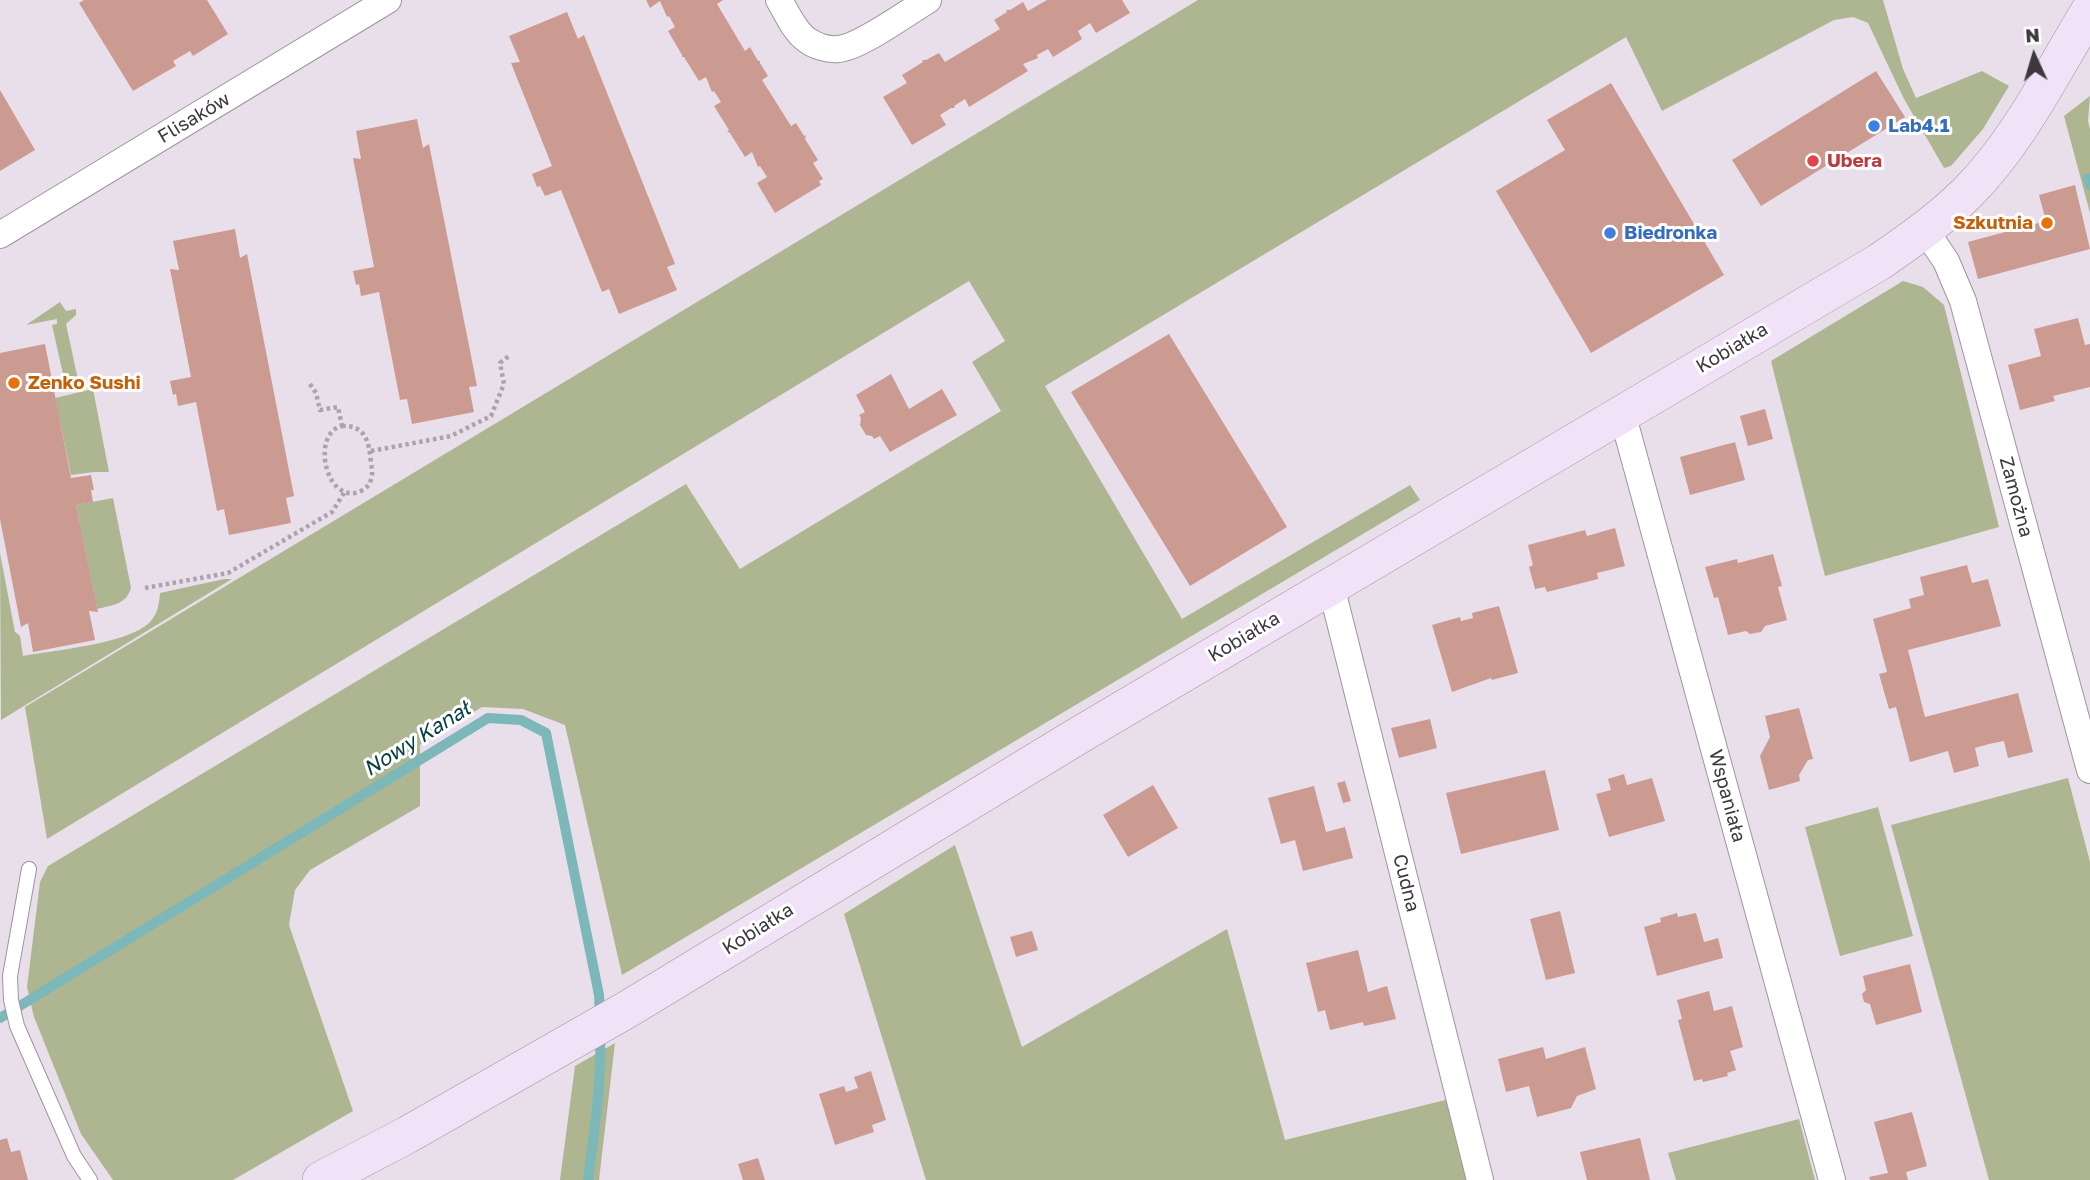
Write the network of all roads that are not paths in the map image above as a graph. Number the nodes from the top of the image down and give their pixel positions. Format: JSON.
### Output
{"nodes":[{"id":1,"x":388,"y":0,"type":"edge"},
{"id":2,"x":779,"y":0,"type":"edge"},
{"id":3,"x":928,"y":0,"type":"edge"},
{"id":4,"x":2090,"y":10,"type":"edge"},
{"id":5,"x":1925,"y":230,"type":"junction"},
{"id":6,"x":0,"y":235,"type":"edge"},
{"id":7,"x":1622,"y":413,"type":"junction"},
{"id":8,"x":1331,"y":586,"type":"junction"},
{"id":9,"x":2090,"y":770,"type":"edge"},
{"id":10,"x":29,"y":869,"type":"dead end"},
{"id":11,"x":90,"y":1180,"type":"edge"},
{"id":12,"x":321,"y":1180,"type":"edge"},
{"id":13,"x":1480,"y":1180,"type":"edge"},
{"id":14,"x":1832,"y":1180,"type":"edge"}],
"edges":[{"from":1,"to":6,"type":"street","name":"Flisaków"},
{"from":2,"to":3,"type":"street"},
{"from":4,"to":5,"type":"street","name":"Kobiałka"},
{"from":5,"to":7,"type":"street","name":"Kobiałka"},
{"from":5,"to":9,"type":"street","name":"Zamożna"},
{"from":7,"to":8,"type":"street","name":"Kobiałka"},
{"from":7,"to":14,"type":"street","name":"Wspaniała"},
{"from":8,"to":12,"type":"street","name":"Kobiałka"},
{"from":8,"to":13,"type":"street","name":"Cudna"},
{"from":10,"to":11,"type":"lane"}]}
